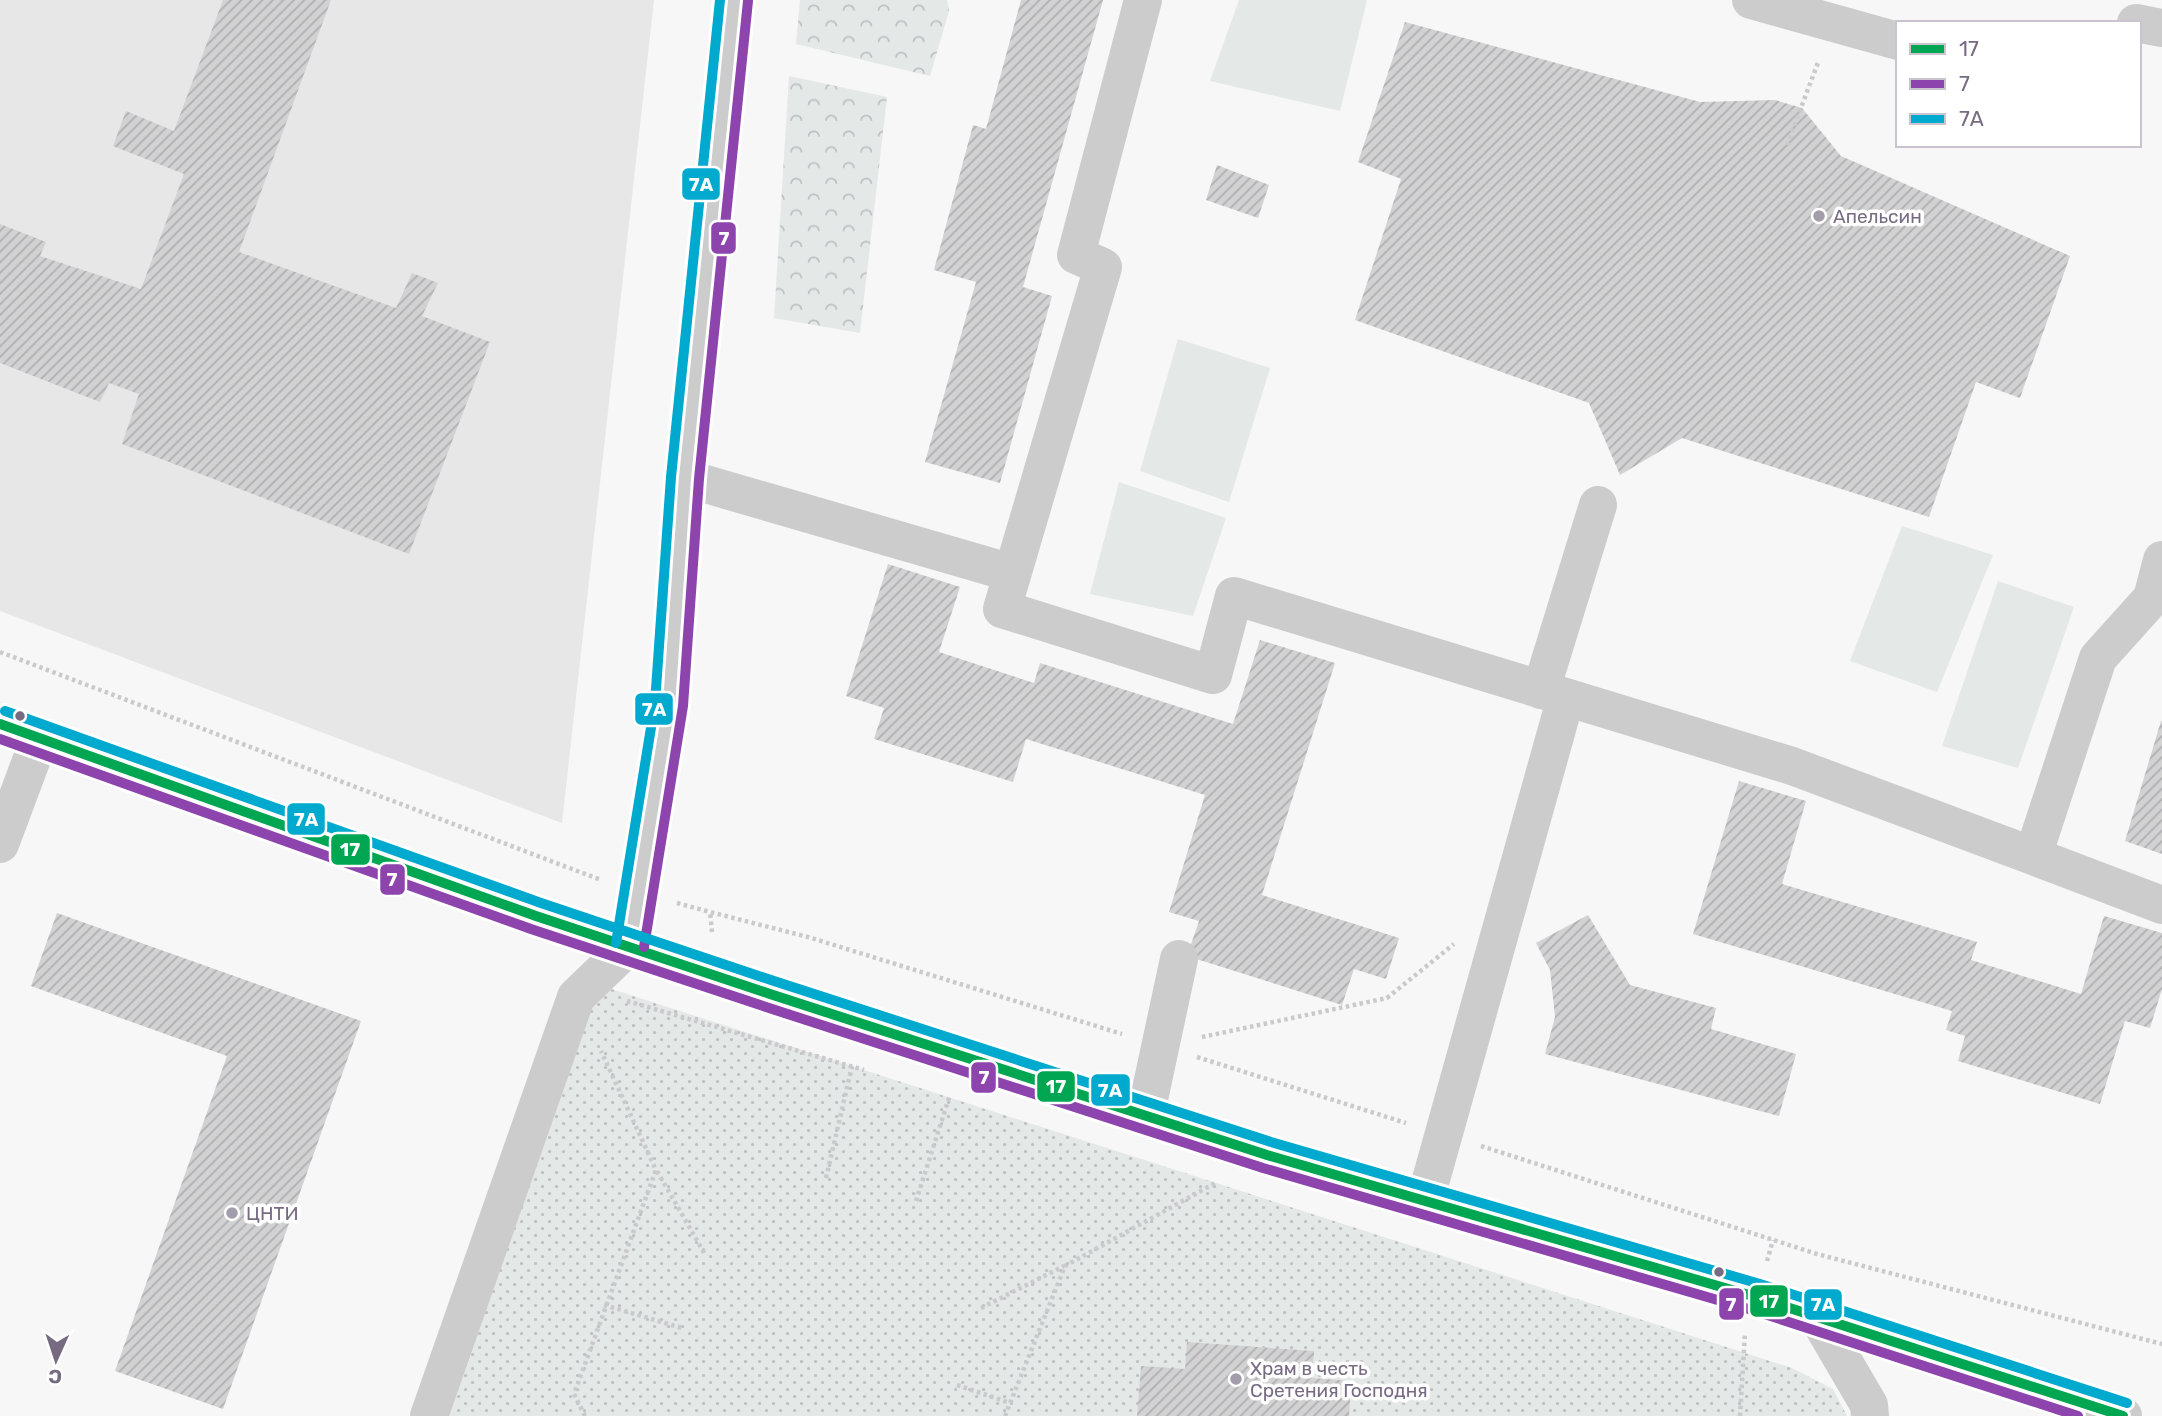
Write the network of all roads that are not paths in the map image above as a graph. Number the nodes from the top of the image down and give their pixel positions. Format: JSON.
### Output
{"nodes":[{"id":1,"x":734,"y":0,"type":"edge"},
{"id":2,"x":1143,"y":0,"type":"edge"},
{"id":3,"x":1751,"y":0,"type":"edge"},
{"id":4,"x":1896,"y":40,"type":"edge"},
{"id":5,"x":685,"y":478,"type":"junction"},
{"id":6,"x":1598,"y":505,"type":"dead end"},
{"id":7,"x":2162,"y":560,"type":"edge"},
{"id":8,"x":1012,"y":573,"type":"junction"},
{"id":9,"x":1553,"y":693,"type":"junction"},
{"id":10,"x":0,"y":724,"type":"edge"},
{"id":11,"x":40,"y":737,"type":"junction"},
{"id":12,"x":0,"y":844,"type":"edge"},
{"id":13,"x":2033,"y":856,"type":"junction"},
{"id":14,"x":2162,"y":905,"type":"edge"},
{"id":15,"x":630,"y":945,"type":"junction"},
{"id":16,"x":1179,"y":959,"type":"dead end"},
{"id":17,"x":1146,"y":1113,"type":"junction"},
{"id":18,"x":1425,"y":1201,"type":"junction"},
{"id":19,"x":1817,"y":1316,"type":"junction"},
{"id":20,"x":2085,"y":1409,"type":"edge"},
{"id":21,"x":429,"y":1416,"type":"edge"},
{"id":22,"x":1870,"y":1416,"type":"edge"},
{"id":23,"x":2123,"y":1416,"type":"edge"}],
"edges":[{"from":1,"to":5,"type":"street"},
{"from":2,"to":8,"type":"street"},
{"from":3,"to":4,"type":"street"},
{"from":5,"to":8,"type":"street"},
{"from":5,"to":15,"type":"street"},
{"from":6,"to":9,"type":"street"},
{"from":7,"to":13,"type":"street"},
{"from":8,"to":9,"type":"street"},
{"from":9,"to":13,"type":"street"},
{"from":9,"to":18,"type":"street"},
{"from":10,"to":11,"type":"street"},
{"from":11,"to":12,"type":"street"},
{"from":11,"to":15,"type":"street"},
{"from":13,"to":14,"type":"street"},
{"from":15,"to":17,"type":"street"},
{"from":15,"to":21,"type":"street"},
{"from":16,"to":17,"type":"street"},
{"from":17,"to":18,"type":"street"},
{"from":18,"to":19,"type":"street"},
{"from":19,"to":20,"type":"street"},
{"from":19,"to":22,"type":"street"},
{"from":20,"to":23,"type":"street"}]}
